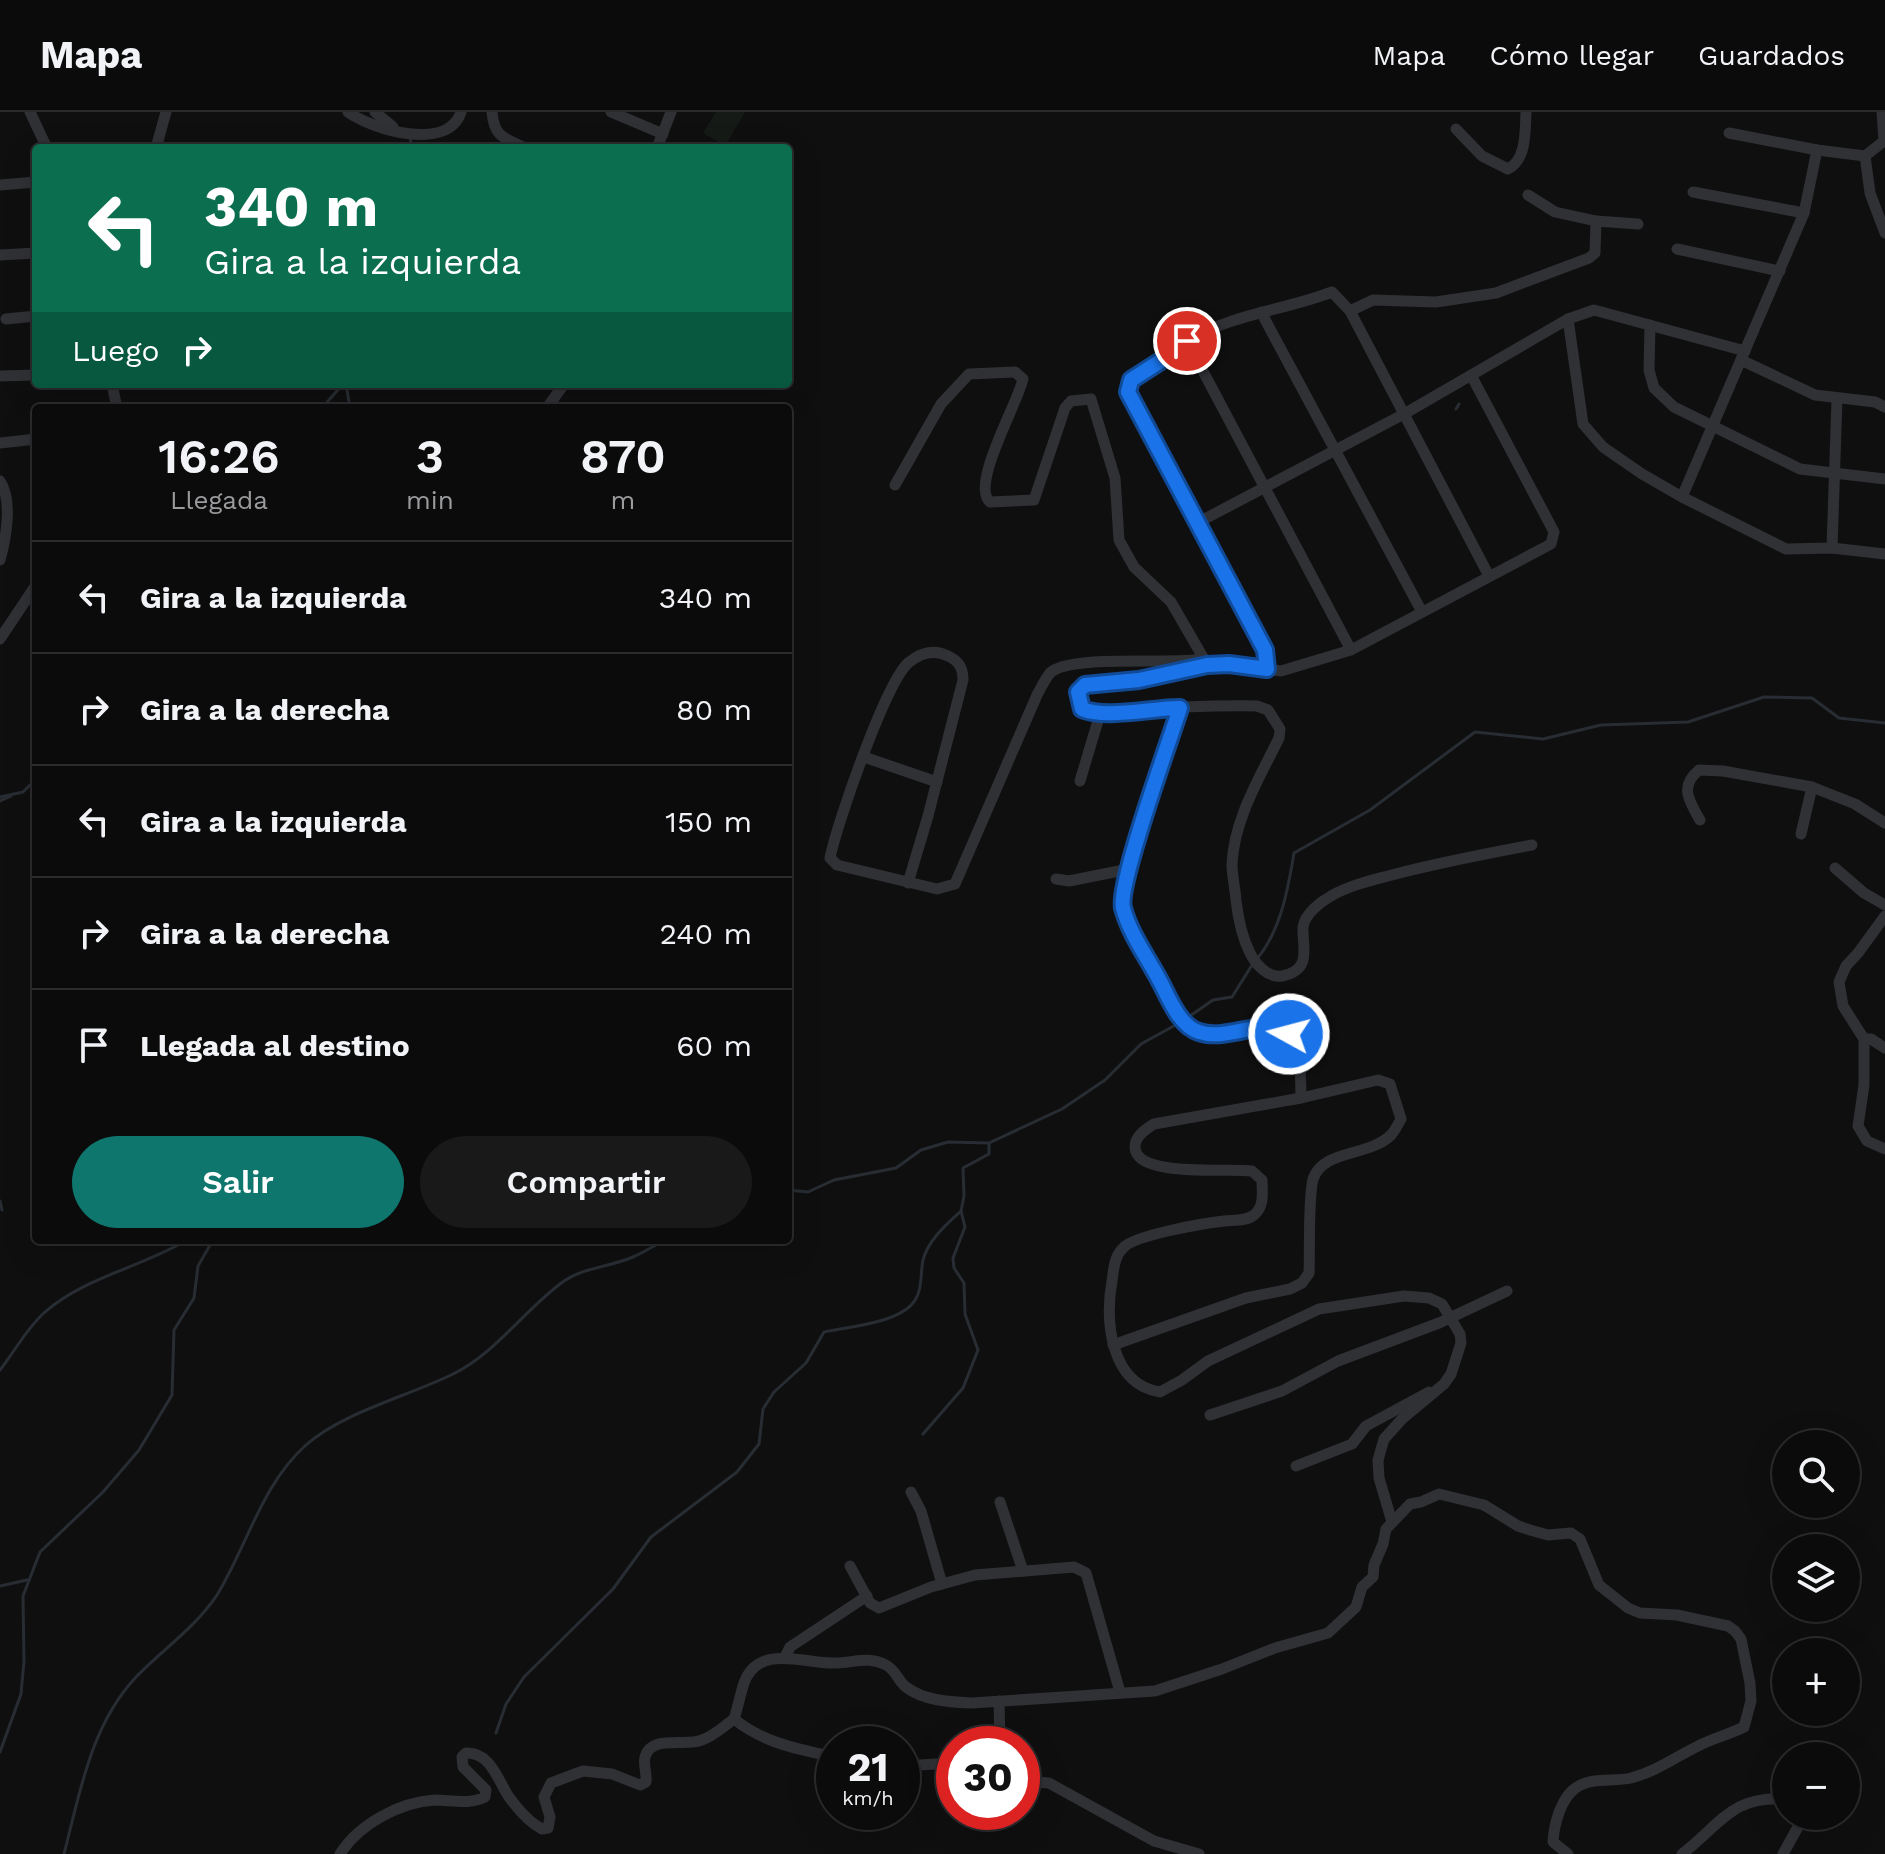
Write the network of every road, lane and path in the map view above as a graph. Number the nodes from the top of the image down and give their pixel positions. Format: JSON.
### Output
{"nodes":[{"id":1,"x":30,"y":112,"type":"edge"},
{"id":2,"x":166,"y":112,"type":"edge"},
{"id":3,"x":348,"y":112,"type":"edge"},
{"id":4,"x":375,"y":112,"type":"edge"},
{"id":5,"x":461,"y":112,"type":"edge"},
{"id":6,"x":492,"y":112,"type":"edge"},
{"id":7,"x":611,"y":112,"type":"edge"},
{"id":8,"x":671,"y":112,"type":"edge"},
{"id":9,"x":1526,"y":112,"type":"edge"},
{"id":10,"x":1882,"y":112,"type":"edge"},
{"id":11,"x":1456,"y":129,"type":"dead end"},
{"id":12,"x":401,"y":131,"type":"junction"},
{"id":13,"x":1729,"y":133,"type":"dead end"},
{"id":14,"x":663,"y":134,"type":"junction"},
{"id":15,"x":1885,"y":142,"type":"edge"},
{"id":16,"x":45,"y":144,"type":"edge"},
{"id":17,"x":157,"y":144,"type":"edge"},
{"id":18,"x":517,"y":144,"type":"edge"},
{"id":19,"x":659,"y":144,"type":"edge"},
{"id":20,"x":1817,"y":150,"type":"junction"},
{"id":21,"x":1865,"y":156,"type":"junction"},
{"id":22,"x":32,"y":182,"type":"edge"},
{"id":23,"x":0,"y":185,"type":"edge"},
{"id":24,"x":1693,"y":192,"type":"dead end"},
{"id":25,"x":1528,"y":195,"type":"dead end"},
{"id":26,"x":1881,"y":210,"type":"edge"},
{"id":27,"x":1804,"y":213,"type":"junction"},
{"id":28,"x":1596,"y":221,"type":"junction"},
{"id":29,"x":1638,"y":224,"type":"dead end"},
{"id":30,"x":1885,"y":233,"type":"edge"},
{"id":31,"x":1677,"y":249,"type":"dead end"},
{"id":32,"x":32,"y":253,"type":"edge"},
{"id":33,"x":0,"y":255,"type":"edge"},
{"id":34,"x":1780,"y":271,"type":"junction"},
{"id":35,"x":1350,"y":311,"type":"junction"},
{"id":36,"x":1261,"y":312,"type":"junction"},
{"id":37,"x":32,"y":316,"type":"edge"},
{"id":38,"x":6,"y":319,"type":"dead end"},
{"id":39,"x":1568,"y":319,"type":"junction"},
{"id":40,"x":1650,"y":325,"type":"junction"},
{"id":41,"x":1187,"y":341,"type":"junction"},
{"id":42,"x":1743,"y":355,"type":"junction"},
{"id":43,"x":32,"y":375,"type":"edge"},
{"id":44,"x":1471,"y":375,"type":"junction"},
{"id":45,"x":0,"y":376,"type":"edge"},
{"id":46,"x":1837,"y":399,"type":"junction"},
{"id":47,"x":1885,"y":407,"type":"edge"},
{"id":48,"x":1404,"y":414,"type":"junction"},
{"id":49,"x":1713,"y":426,"type":"junction"},
{"id":50,"x":32,"y":439,"type":"edge"},
{"id":51,"x":0,"y":443,"type":"edge"},
{"id":52,"x":1335,"y":450,"type":"junction"},
{"id":53,"x":1836,"y":473,"type":"junction"},
{"id":54,"x":1885,"y":479,"type":"edge"},
{"id":55,"x":0,"y":481,"type":"edge"},
{"id":56,"x":895,"y":485,"type":"dead end"},
{"id":57,"x":1265,"y":487,"type":"junction"},
{"id":58,"x":1682,"y":497,"type":"junction"},
{"id":59,"x":1197,"y":523,"type":"junction"},
{"id":60,"x":1832,"y":548,"type":"junction"},
{"id":61,"x":1885,"y":554,"type":"edge"},
{"id":62,"x":0,"y":560,"type":"edge"},
{"id":63,"x":1489,"y":576,"type":"junction"},
{"id":64,"x":32,"y":591,"type":"edge"},
{"id":65,"x":1422,"y":612,"type":"junction"},
{"id":66,"x":0,"y":639,"type":"edge"},
{"id":67,"x":1351,"y":650,"type":"junction"},
{"id":68,"x":1206,"y":662,"type":"junction"},
{"id":69,"x":1267,"y":669,"type":"junction"},
{"id":70,"x":1180,"y":708,"type":"junction"},
{"id":71,"x":1100,"y":714,"type":"junction"},
{"id":72,"x":864,"y":757,"type":"junction"},
{"id":73,"x":1080,"y":781,"type":"dead end"},
{"id":74,"x":937,"y":782,"type":"junction"},
{"id":75,"x":1812,"y":787,"type":"junction"},
{"id":76,"x":1700,"y":820,"type":"dead end"},
{"id":77,"x":1885,"y":823,"type":"edge"},
{"id":78,"x":1801,"y":834,"type":"dead end"},
{"id":79,"x":1532,"y":845,"type":"dead end"},
{"id":80,"x":1835,"y":868,"type":"dead end"},
{"id":81,"x":1129,"y":869,"type":"junction"},
{"id":82,"x":1056,"y":879,"type":"dead end"},
{"id":83,"x":908,"y":883,"type":"junction"},
{"id":84,"x":1885,"y":905,"type":"edge"},
{"id":85,"x":1885,"y":916,"type":"edge"},
{"id":86,"x":1864,"y":1039,"type":"junction"},
{"id":87,"x":1885,"y":1048,"type":"edge"},
{"id":88,"x":1301,"y":1098,"type":"junction"},
{"id":89,"x":1885,"y":1149,"type":"edge"},
{"id":90,"x":1507,"y":1291,"type":"dead end"},
{"id":91,"x":1452,"y":1317,"type":"junction"},
{"id":92,"x":1113,"y":1345,"type":"junction"},
{"id":93,"x":1444,"y":1384,"type":"junction"},
{"id":94,"x":1210,"y":1415,"type":"dead end"},
{"id":95,"x":1296,"y":1466,"type":"dead end"},
{"id":96,"x":911,"y":1492,"type":"dead end"},
{"id":97,"x":1000,"y":1502,"type":"dead end"},
{"id":98,"x":1392,"y":1522,"type":"junction"},
{"id":99,"x":850,"y":1566,"type":"dead end"},
{"id":100,"x":1023,"y":1571,"type":"junction"},
{"id":101,"x":942,"y":1584,"type":"junction"},
{"id":102,"x":867,"y":1596,"type":"junction"},
{"id":103,"x":785,"y":1657,"type":"junction"},
{"id":104,"x":1120,"y":1692,"type":"junction"},
{"id":105,"x":999,"y":1701,"type":"junction"},
{"id":106,"x":734,"y":1719,"type":"junction"},
{"id":107,"x":1000,"y":1726,"type":"edge"},
{"id":108,"x":816,"y":1754,"type":"edge"},
{"id":109,"x":1040,"y":1782,"type":"edge"},
{"id":110,"x":1772,"y":1800,"type":"edge"},
{"id":111,"x":1796,"y":1830,"type":"edge"},
{"id":112,"x":340,"y":1854,"type":"edge"},
{"id":113,"x":1199,"y":1854,"type":"edge"},
{"id":114,"x":1568,"y":1854,"type":"edge"},
{"id":115,"x":1682,"y":1854,"type":"edge"},
{"id":116,"x":1783,"y":1854,"type":"edge"}],
"edges":[{"from":1,"to":16,"type":"street"},
{"from":2,"to":17,"type":"street"},
{"from":3,"to":12,"type":"street"},
{"from":4,"to":12,"type":"street"},
{"from":5,"to":12,"type":"street"},
{"from":6,"to":18,"type":"street"},
{"from":7,"to":14,"type":"street"},
{"from":8,"to":14,"type":"street"},
{"from":9,"to":11,"type":"street"},
{"from":10,"to":15,"type":"street"},
{"from":13,"to":20,"type":"street"},
{"from":14,"to":19,"type":"street"},
{"from":15,"to":21,"type":"street"},
{"from":20,"to":21,"type":"street"},
{"from":20,"to":27,"type":"street"},
{"from":21,"to":26,"type":"street"},
{"from":22,"to":23,"type":"street"},
{"from":24,"to":27,"type":"street"},
{"from":25,"to":28,"type":"street"},
{"from":26,"to":30,"type":"street"},
{"from":27,"to":34,"type":"street"},
{"from":28,"to":29,"type":"street"},
{"from":28,"to":35,"type":"street"},
{"from":31,"to":34,"type":"street"},
{"from":32,"to":33,"type":"street"},
{"from":34,"to":42,"type":"street"},
{"from":35,"to":36,"type":"street"},
{"from":35,"to":48,"type":"street"},
{"from":36,"to":41,"type":"street"},
{"from":36,"to":52,"type":"street"},
{"from":37,"to":38,"type":"street"},
{"from":39,"to":40,"type":"street"},
{"from":39,"to":44,"type":"street"},
{"from":39,"to":58,"type":"street"},
{"from":40,"to":42,"type":"street"},
{"from":40,"to":49,"type":"street"},
{"from":41,"to":57,"type":"street"},
{"from":41,"to":59,"type":"street"},
{"from":42,"to":46,"type":"street"},
{"from":42,"to":49,"type":"street"},
{"from":43,"to":45,"type":"street"},
{"from":44,"to":48,"type":"street"},
{"from":44,"to":63,"type":"street"},
{"from":46,"to":47,"type":"street"},
{"from":46,"to":53,"type":"street"},
{"from":48,"to":52,"type":"street"},
{"from":48,"to":63,"type":"street"},
{"from":49,"to":53,"type":"street"},
{"from":49,"to":58,"type":"street"},
{"from":50,"to":51,"type":"street"},
{"from":52,"to":57,"type":"street"},
{"from":52,"to":65,"type":"street"},
{"from":53,"to":54,"type":"street"},
{"from":53,"to":60,"type":"street"},
{"from":55,"to":62,"type":"street"},
{"from":56,"to":68,"type":"street"},
{"from":57,"to":59,"type":"street"},
{"from":57,"to":67,"type":"street"},
{"from":58,"to":60,"type":"street"},
{"from":59,"to":69,"type":"street"},
{"from":60,"to":61,"type":"street"},
{"from":63,"to":65,"type":"street"},
{"from":64,"to":66,"type":"street"},
{"from":65,"to":67,"type":"street"},
{"from":67,"to":69,"type":"street"},
{"from":68,"to":69,"type":"street"},
{"from":68,"to":71,"type":"street"},
{"from":68,"to":83,"type":"street"},
{"from":70,"to":71,"type":"street"},
{"from":70,"to":79,"type":"street"},
{"from":70,"to":81,"type":"street"},
{"from":71,"to":73,"type":"street"},
{"from":72,"to":74,"type":"street"},
{"from":72,"to":74,"type":"street"},
{"from":72,"to":83,"type":"street"},
{"from":74,"to":83,"type":"street"},
{"from":75,"to":76,"type":"street"},
{"from":75,"to":77,"type":"street"},
{"from":75,"to":78,"type":"street"},
{"from":80,"to":84,"type":"street"},
{"from":81,"to":82,"type":"street"},
{"from":81,"to":88,"type":"street"},
{"from":85,"to":86,"type":"street"},
{"from":86,"to":87,"type":"street"},
{"from":86,"to":89,"type":"street"},
{"from":88,"to":92,"type":"street"},
{"from":88,"to":92,"type":"street"},
{"from":90,"to":91,"type":"street"},
{"from":91,"to":92,"type":"street"},
{"from":91,"to":93,"type":"street"},
{"from":91,"to":94,"type":"street"},
{"from":93,"to":95,"type":"street"},
{"from":93,"to":98,"type":"street"},
{"from":96,"to":101,"type":"street"},
{"from":97,"to":100,"type":"street"},
{"from":98,"to":104,"type":"street"},
{"from":98,"to":114,"type":"street"},
{"from":99,"to":102,"type":"street"},
{"from":100,"to":101,"type":"street"},
{"from":100,"to":104,"type":"street"},
{"from":101,"to":102,"type":"street"},
{"from":102,"to":103,"type":"street"},
{"from":103,"to":105,"type":"street"},
{"from":103,"to":106,"type":"street"},
{"from":104,"to":105,"type":"street"},
{"from":105,"to":107,"type":"street"},
{"from":106,"to":108,"type":"street"},
{"from":106,"to":112,"type":"street"},
{"from":109,"to":113,"type":"street"},
{"from":110,"to":115,"type":"street"},
{"from":111,"to":116,"type":"street"}]}
